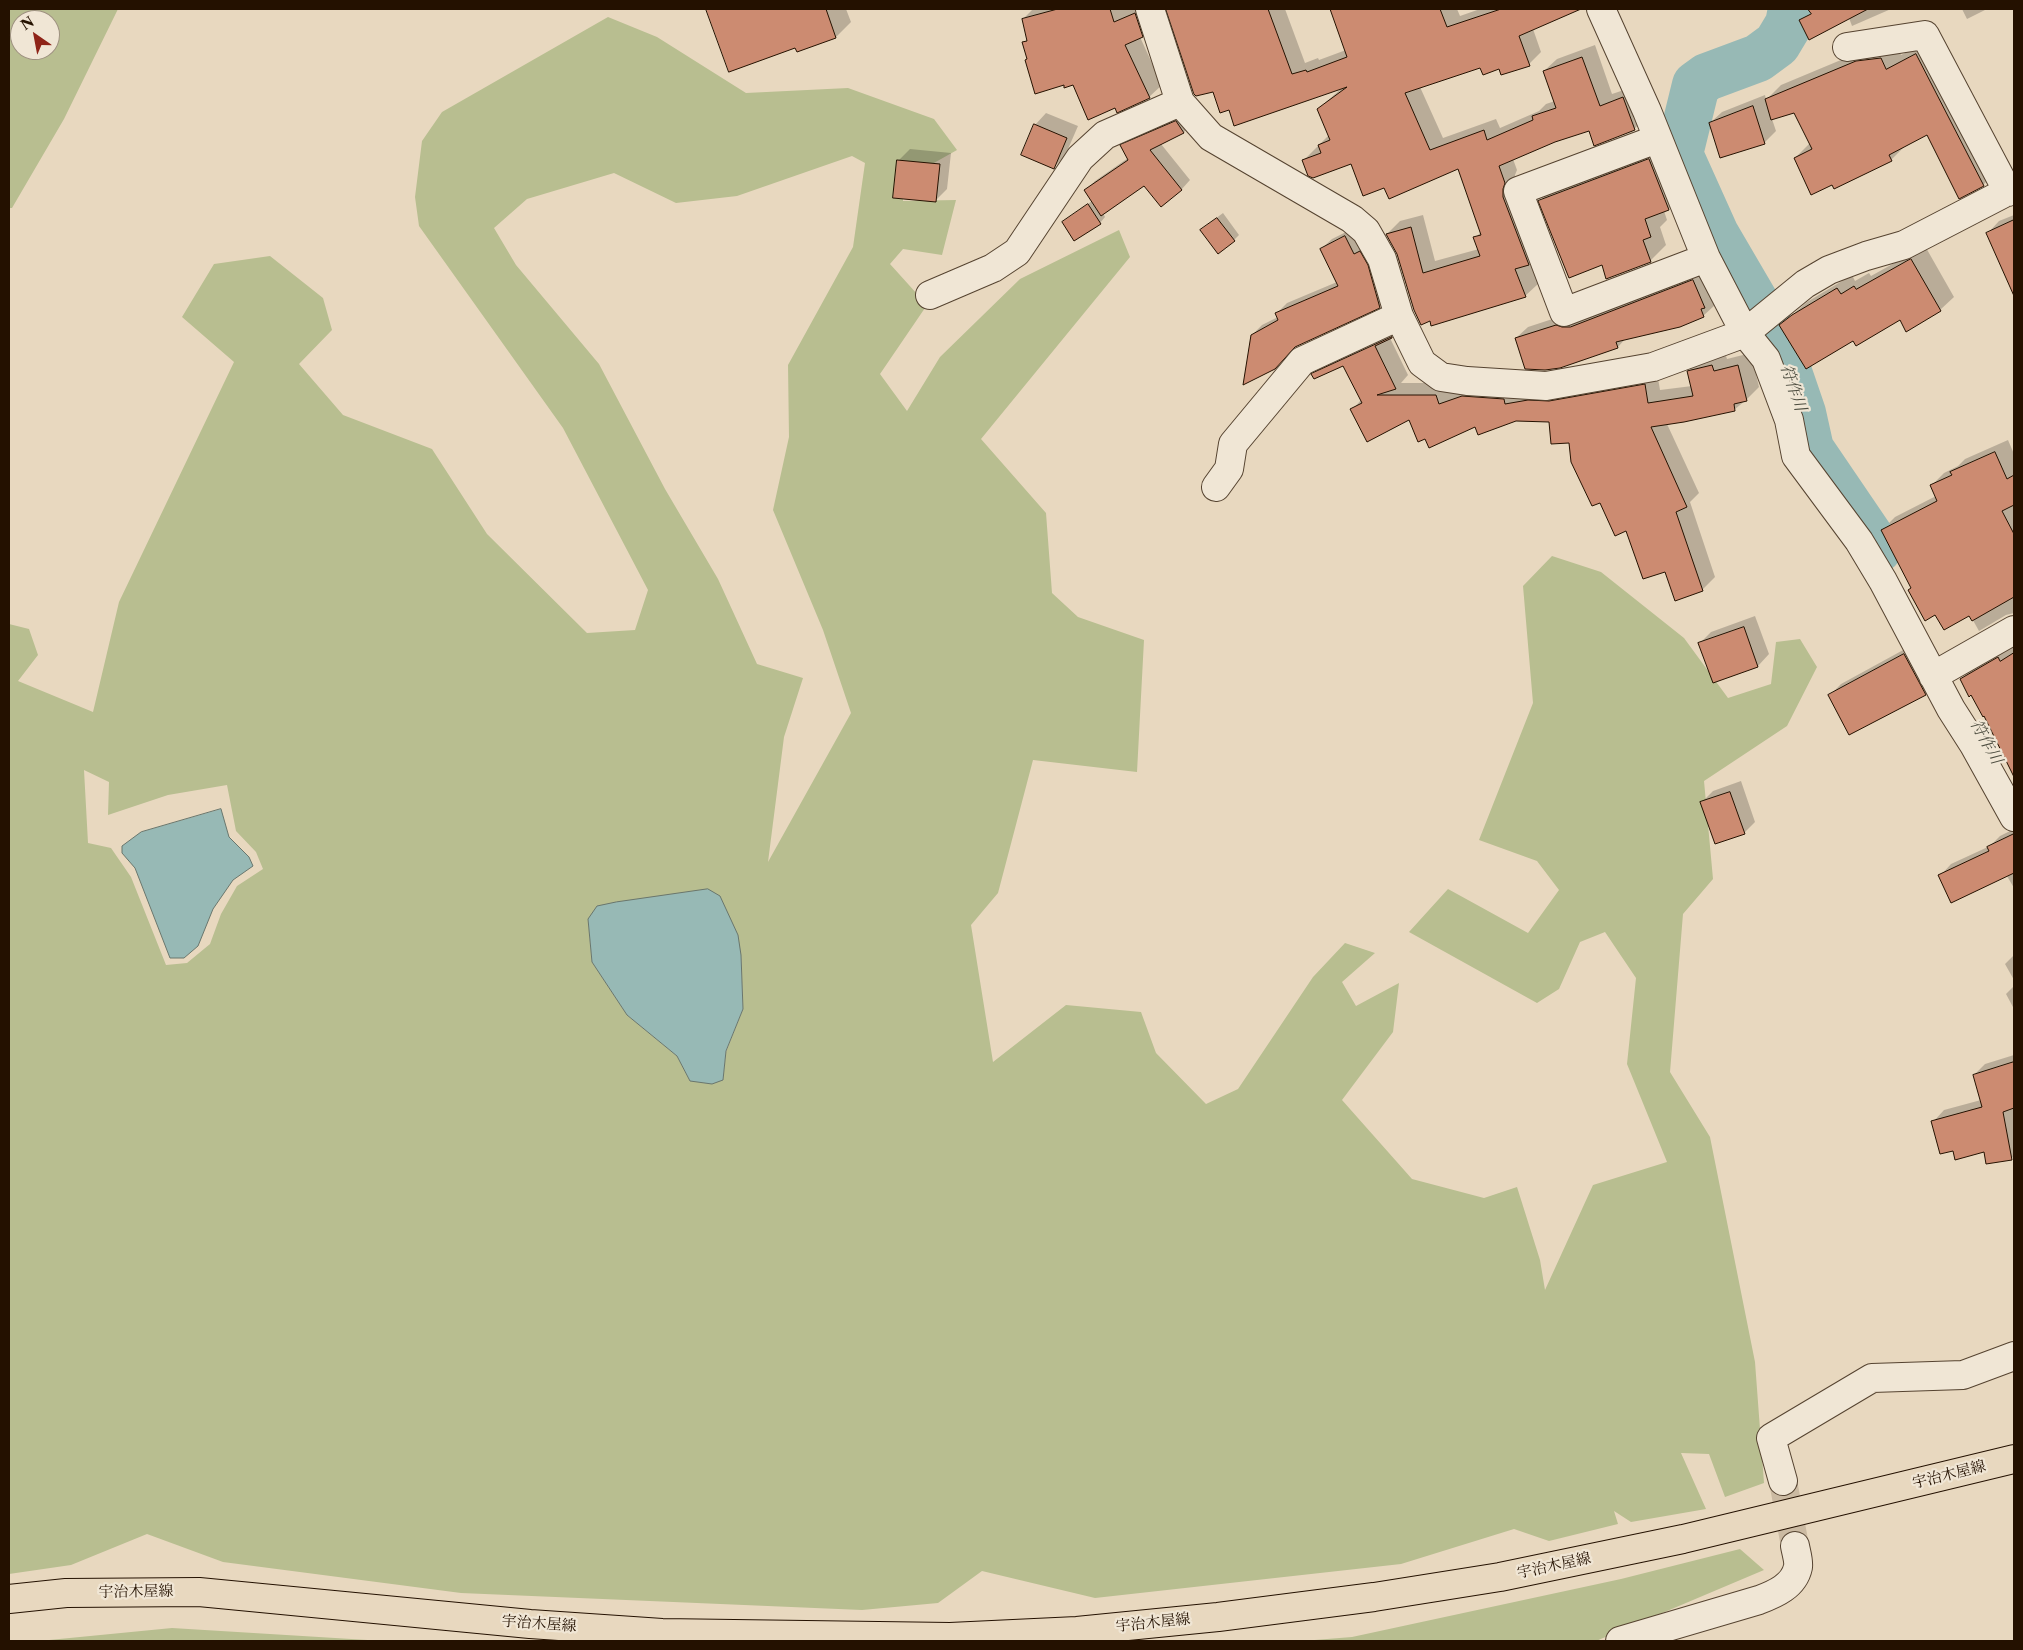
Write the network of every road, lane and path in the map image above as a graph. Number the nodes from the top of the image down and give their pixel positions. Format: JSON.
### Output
{"nodes":[{"id":1,"x":1150,"y":9,"type":"edge"},
{"id":2,"x":1601,"y":9,"type":"edge"},
{"id":3,"x":1847,"y":47,"type":"dead end"},
{"id":4,"x":1180,"y":102,"type":"junction"},
{"id":5,"x":1657,"y":139,"type":"junction"},
{"id":6,"x":2011,"y":190,"type":"edge"},
{"id":7,"x":1706,"y":258,"type":"junction"},
{"id":8,"x":930,"y":295,"type":"dead end"},
{"id":9,"x":1399,"y":316,"type":"junction"},
{"id":10,"x":1746,"y":332,"type":"junction"},
{"id":11,"x":1216,"y":487,"type":"dead end"},
{"id":12,"x":2014,"y":630,"type":"edge"},
{"id":13,"x":1934,"y":675,"type":"junction"},
{"id":14,"x":2014,"y":817,"type":"edge"},
{"id":15,"x":2014,"y":1356,"type":"edge"},
{"id":16,"x":2014,"y":1459,"type":"edge"},
{"id":17,"x":1783,"y":1481,"type":"tunnel mouth"},
{"id":18,"x":1795,"y":1546,"type":"tunnel mouth"},
{"id":19,"x":9,"y":1599,"type":"edge"},
{"id":20,"x":1620,"y":1641,"type":"edge"}],
"edges":[{"from":1,"to":4,"type":"street"},
{"from":2,"to":5,"type":"street"},
{"from":3,"to":6,"type":"street"},
{"from":4,"to":8,"type":"street"},
{"from":4,"to":9,"type":"street"},
{"from":5,"to":7,"type":"street"},
{"from":5,"to":7,"type":"street"},
{"from":6,"to":10,"type":"street"},
{"from":7,"to":10,"type":"street"},
{"from":9,"to":10,"type":"street"},
{"from":9,"to":11,"type":"street"},
{"from":10,"to":13,"type":"street"},
{"from":12,"to":13,"type":"street"},
{"from":13,"to":14,"type":"street"},
{"from":15,"to":17,"type":"street"},
{"from":16,"to":19,"type":"main road","name":"宇治木屋線"},
{"from":18,"to":20,"type":"street"}]}
